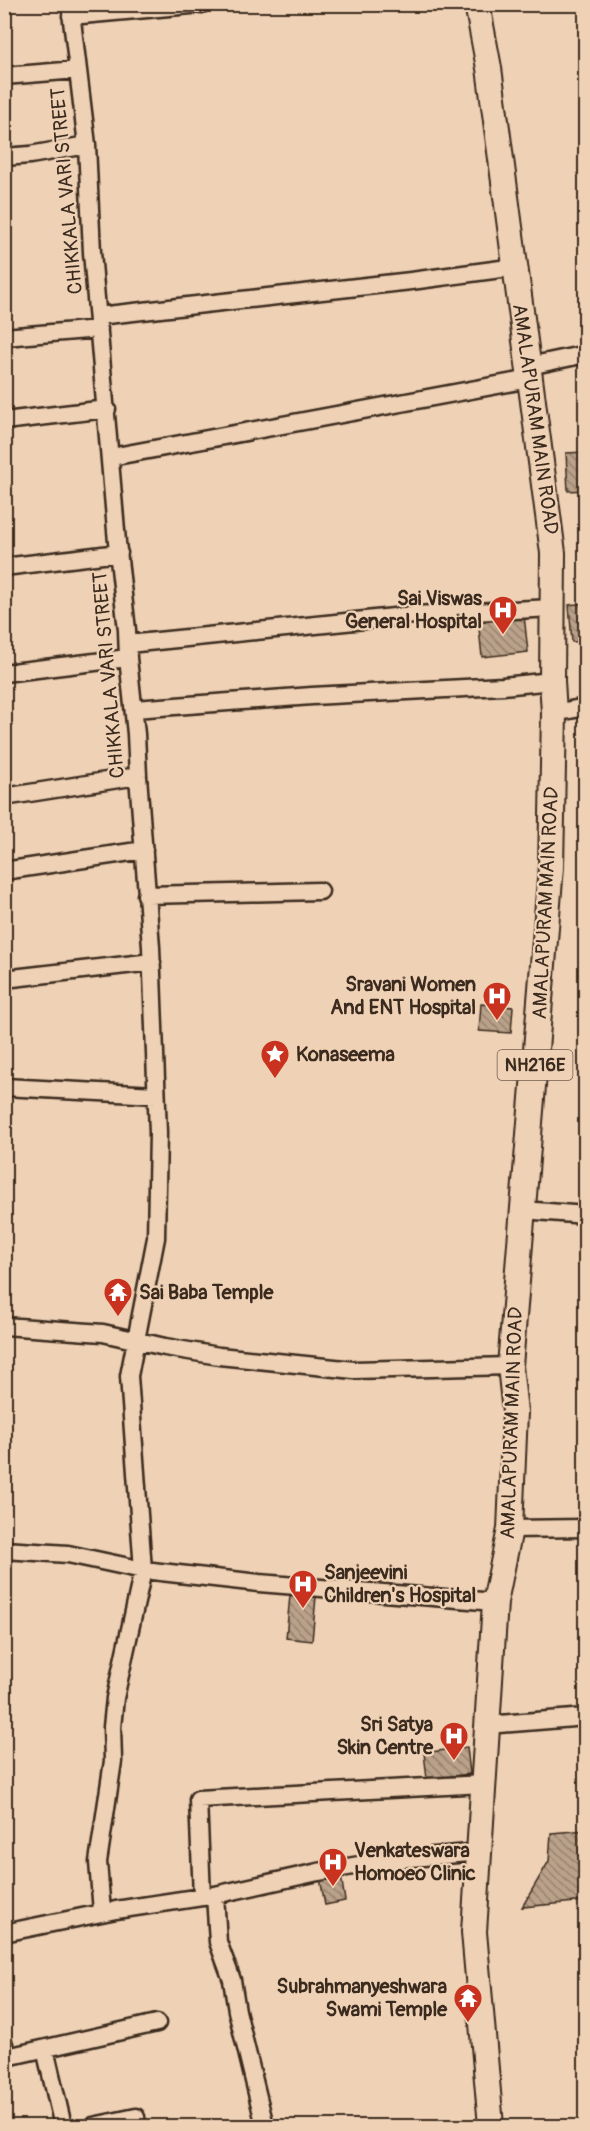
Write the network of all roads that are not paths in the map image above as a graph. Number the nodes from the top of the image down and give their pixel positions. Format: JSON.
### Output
{"nodes":[{"id":1,"x":202,"y":4,"type":"edge"},
{"id":2,"x":477,"y":4,"type":"edge"},
{"id":3,"x":71,"y":10,"type":"edge"},
{"id":4,"x":77,"y":70,"type":"junction"},
{"id":5,"x":4,"y":76,"type":"edge"},
{"id":6,"x":87,"y":145,"type":"junction"},
{"id":7,"x":4,"y":157,"type":"edge"},
{"id":8,"x":516,"y":267,"type":"junction"},
{"id":9,"x":98,"y":323,"type":"junction"},
{"id":10,"x":4,"y":337,"type":"edge"},
{"id":11,"x":585,"y":354,"type":"edge"},
{"id":12,"x":530,"y":373,"type":"junction"},
{"id":13,"x":107,"y":409,"type":"junction"},
{"id":14,"x":4,"y":421,"type":"edge"},
{"id":15,"x":111,"y":457,"type":"junction"},
{"id":16,"x":119,"y":553,"type":"junction"},
{"id":17,"x":4,"y":567,"type":"edge"},
{"id":18,"x":553,"y":608,"type":"junction"},
{"id":19,"x":128,"y":651,"type":"junction"},
{"id":20,"x":4,"y":673,"type":"edge"},
{"id":21,"x":552,"y":681,"type":"junction"},
{"id":22,"x":585,"y":707,"type":"edge"},
{"id":23,"x":134,"y":709,"type":"junction"},
{"id":24,"x":554,"y":713,"type":"junction"},
{"id":25,"x":138,"y":776,"type":"junction"},
{"id":26,"x":4,"y":797,"type":"edge"},
{"id":27,"x":144,"y":850,"type":"junction"},
{"id":28,"x":4,"y":871,"type":"edge"},
{"id":29,"x":320,"y":891,"type":"dead end"},
{"id":30,"x":146,"y":895,"type":"junction"},
{"id":31,"x":152,"y":962,"type":"junction"},
{"id":32,"x":4,"y":979,"type":"edge"},
{"id":33,"x":4,"y":1087,"type":"edge"},
{"id":34,"x":156,"y":1095,"type":"junction"},
{"id":35,"x":523,"y":1210,"type":"junction"},
{"id":36,"x":585,"y":1215,"type":"edge"},
{"id":37,"x":4,"y":1326,"type":"edge"},
{"id":38,"x":136,"y":1341,"type":"junction"},
{"id":39,"x":510,"y":1366,"type":"junction"},
{"id":40,"x":585,"y":1528,"type":"edge"},
{"id":41,"x":510,"y":1529,"type":"junction"},
{"id":42,"x":4,"y":1550,"type":"edge"},
{"id":43,"x":143,"y":1570,"type":"junction"},
{"id":44,"x":495,"y":1602,"type":"junction"},
{"id":45,"x":585,"y":1717,"type":"edge"},
{"id":46,"x":487,"y":1725,"type":"junction"},
{"id":47,"x":484,"y":1784,"type":"junction"},
{"id":48,"x":480,"y":1852,"type":"junction"},
{"id":49,"x":208,"y":1896,"type":"junction"},
{"id":50,"x":102,"y":1912,"type":"junction"},
{"id":51,"x":4,"y":1933,"type":"edge"},
{"id":52,"x":157,"y":2024,"type":"dead end"},
{"id":53,"x":4,"y":2044,"type":"edge"},
{"id":54,"x":45,"y":2049,"type":"junction"},
{"id":55,"x":63,"y":2127,"type":"edge"},
{"id":56,"x":93,"y":2127,"type":"edge"},
{"id":57,"x":137,"y":2127,"type":"edge"},
{"id":58,"x":265,"y":2127,"type":"edge"},
{"id":59,"x":491,"y":2127,"type":"edge"}],
"edges":[{"from":1,"to":3,"type":"street"},
{"from":2,"to":8,"type":"highway","name":"AMALAPURAM MAIN ROAD","number":"NH216E"},
{"from":3,"to":4,"type":"street","name":"CHIKKALA VARI STREET"},
{"from":4,"to":5,"type":"street"},
{"from":4,"to":6,"type":"street","name":"CHIKKALA VARI STREET"},
{"from":6,"to":7,"type":"street"},
{"from":6,"to":9,"type":"street","name":"CHIKKALA VARI STREET"},
{"from":8,"to":9,"type":"street"},
{"from":8,"to":12,"type":"highway","name":"AMALAPURAM MAIN ROAD","number":"NH216E"},
{"from":9,"to":10,"type":"street"},
{"from":9,"to":13,"type":"street","name":"CHIKKALA VARI STREET"},
{"from":11,"to":12,"type":"street"},
{"from":12,"to":15,"type":"street"},
{"from":12,"to":18,"type":"highway","name":"AMALAPURAM MAIN ROAD","number":"NH216E"},
{"from":13,"to":14,"type":"street"},
{"from":13,"to":15,"type":"street","name":"CHIKKALA VARI STREET"},
{"from":15,"to":16,"type":"street","name":"CHIKKALA VARI STREET"},
{"from":16,"to":17,"type":"street"},
{"from":16,"to":19,"type":"street","name":"CHIKKALA VARI STREET"},
{"from":18,"to":19,"type":"street"},
{"from":18,"to":21,"type":"highway","name":"AMALAPURAM MAIN ROAD","number":"NH216E"},
{"from":19,"to":20,"type":"street"},
{"from":19,"to":23,"type":"street","name":"CHIKKALA VARI STREET"},
{"from":21,"to":23,"type":"street"},
{"from":21,"to":24,"type":"highway","name":"AMALAPURAM MAIN ROAD","number":"NH216E"},
{"from":22,"to":24,"type":"street"},
{"from":23,"to":25,"type":"street","name":"CHIKKALA VARI STREET"},
{"from":24,"to":35,"type":"highway","name":"AMALAPURAM MAIN ROAD","number":"NH216E"},
{"from":25,"to":26,"type":"street"},
{"from":25,"to":27,"type":"street","name":"CHIKKALA VARI STREET"},
{"from":27,"to":28,"type":"street"},
{"from":27,"to":30,"type":"street","name":"CHIKKALA VARI STREET"},
{"from":29,"to":30,"type":"street"},
{"from":30,"to":31,"type":"street","name":"CHIKKALA VARI STREET"},
{"from":31,"to":32,"type":"street"},
{"from":31,"to":34,"type":"street","name":"CHIKKALA VARI STREET"},
{"from":33,"to":34,"type":"street"},
{"from":34,"to":38,"type":"street","name":"CHIKKALA VARI STREET"},
{"from":35,"to":36,"type":"street"},
{"from":35,"to":39,"type":"highway","name":"AMALAPURAM MAIN ROAD","number":"NH216E"},
{"from":37,"to":38,"type":"street"},
{"from":38,"to":39,"type":"street"},
{"from":38,"to":43,"type":"street","name":"CHIKKALA VARI STREET"},
{"from":39,"to":41,"type":"highway","name":"AMALAPURAM MAIN ROAD","number":"NH216E"},
{"from":40,"to":41,"type":"street"},
{"from":41,"to":44,"type":"highway","name":"AMALAPURAM MAIN ROAD","number":"NH216E"},
{"from":42,"to":43,"type":"street"},
{"from":43,"to":44,"type":"street"},
{"from":43,"to":50,"type":"street","name":"CHIKKALA VARI STREET"},
{"from":44,"to":46,"type":"highway","name":"AMALAPURAM MAIN ROAD","number":"NH216E"},
{"from":45,"to":46,"type":"street"},
{"from":46,"to":47,"type":"highway","name":"AMALAPURAM MAIN ROAD","number":"NH216E"},
{"from":47,"to":48,"type":"highway","name":"AMALAPURAM MAIN ROAD","number":"NH216E"},
{"from":47,"to":49,"type":"street"},
{"from":48,"to":49,"type":"street"},
{"from":48,"to":59,"type":"highway","name":"AMALAPURAM MAIN ROAD","number":"NH216E"},
{"from":49,"to":50,"type":"street"},
{"from":49,"to":58,"type":"street"},
{"from":50,"to":51,"type":"street"},
{"from":52,"to":54,"type":"street"},
{"from":53,"to":54,"type":"street"},
{"from":54,"to":55,"type":"street"},
{"from":56,"to":57,"type":"street"}]}
